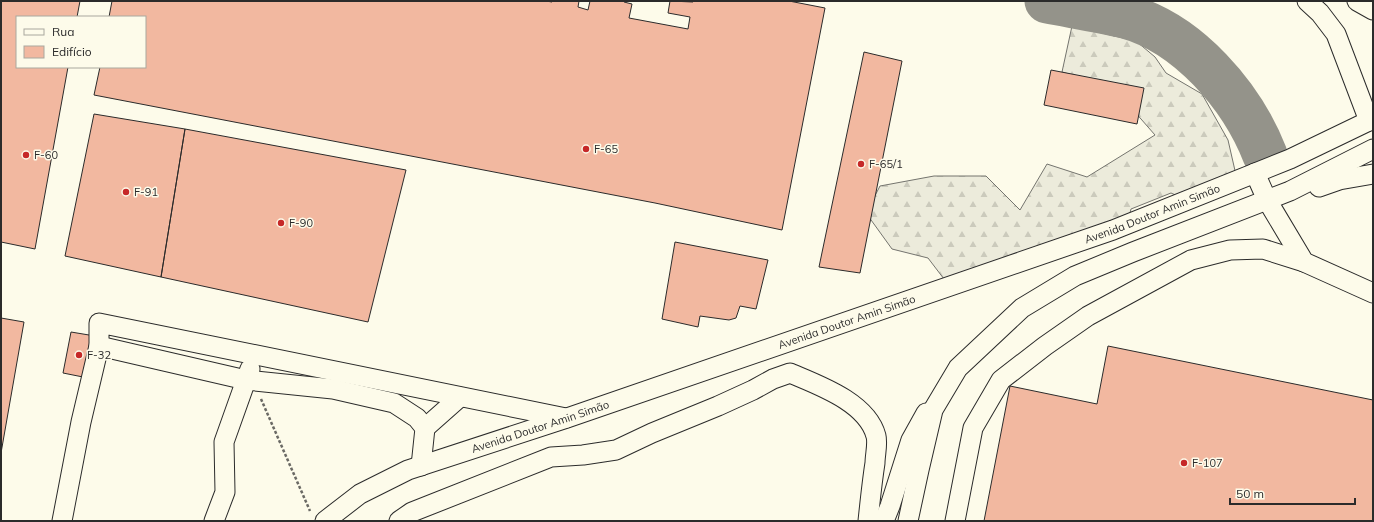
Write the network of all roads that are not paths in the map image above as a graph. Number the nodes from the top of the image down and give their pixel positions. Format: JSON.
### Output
{"nodes":[{"id":1,"x":1307,"y":1,"type":"edge"},
{"id":2,"x":1357,"y":1,"type":"edge"},
{"id":3,"x":1373,"y":10,"type":"edge"},
{"id":4,"x":1373,"y":96,"type":"edge"},
{"id":5,"x":1372,"y":126,"type":"edge"},
{"id":6,"x":1373,"y":149,"type":"edge"},
{"id":7,"x":1255,"y":173,"type":"junction"},
{"id":8,"x":1373,"y":174,"type":"edge"},
{"id":9,"x":1290,"y":191,"type":"junction"},
{"id":10,"x":1267,"y":200,"type":"junction"},
{"id":11,"x":1304,"y":262,"type":"junction"},
{"id":12,"x":1373,"y":293,"type":"edge"},
{"id":13,"x":99,"y":346,"type":"junction"},
{"id":14,"x":256,"y":355,"type":"junction"},
{"id":15,"x":248,"y":380,"type":"junction"},
{"id":16,"x":460,"y":397,"type":"junction"},
{"id":17,"x":936,"y":406,"type":"junction"},
{"id":18,"x":567,"y":418,"type":"junction"},
{"id":19,"x":425,"y":428,"type":"junction"},
{"id":20,"x":421,"y":466,"type":"junction"},
{"id":21,"x":318,"y":517,"type":"edge"},
{"id":22,"x":62,"y":521,"type":"edge"},
{"id":23,"x":214,"y":521,"type":"edge"},
{"id":24,"x":399,"y":521,"type":"edge"},
{"id":25,"x":868,"y":521,"type":"edge"},
{"id":26,"x":884,"y":521,"type":"edge"},
{"id":27,"x":908,"y":521,"type":"edge"},
{"id":28,"x":955,"y":521,"type":"edge"}],
"edges":[{"from":1,"to":5,"type":"street"},
{"from":2,"to":3,"type":"street"},
{"from":4,"to":5,"type":"street"},
{"from":5,"to":7,"type":"street","name":"Avenida Doutor Amin Simão"},
{"from":6,"to":9,"type":"street"},
{"from":7,"to":10,"type":"street"},
{"from":7,"to":18,"type":"street","name":"Avenida Doutor Amin Simão"},
{"from":8,"to":9,"type":"street"},
{"from":9,"to":10,"type":"street"},
{"from":10,"to":11,"type":"street"},
{"from":10,"to":17,"type":"street"},
{"from":11,"to":12,"type":"street"},
{"from":11,"to":28,"type":"street"},
{"from":13,"to":14,"type":"street"},
{"from":13,"to":15,"type":"street"},
{"from":13,"to":22,"type":"street"},
{"from":14,"to":15,"type":"street"},
{"from":14,"to":16,"type":"street"},
{"from":15,"to":19,"type":"street"},
{"from":15,"to":23,"type":"street"},
{"from":16,"to":18,"type":"street"},
{"from":16,"to":19,"type":"street"},
{"from":17,"to":26,"type":"street"},
{"from":17,"to":27,"type":"street"},
{"from":18,"to":20,"type":"street","name":"Avenida Doutor Amin Simão"},
{"from":19,"to":20,"type":"street"},
{"from":20,"to":21,"type":"street","name":"Avenida Doutor Amin Simão"},
{"from":24,"to":25,"type":"street"}]}
